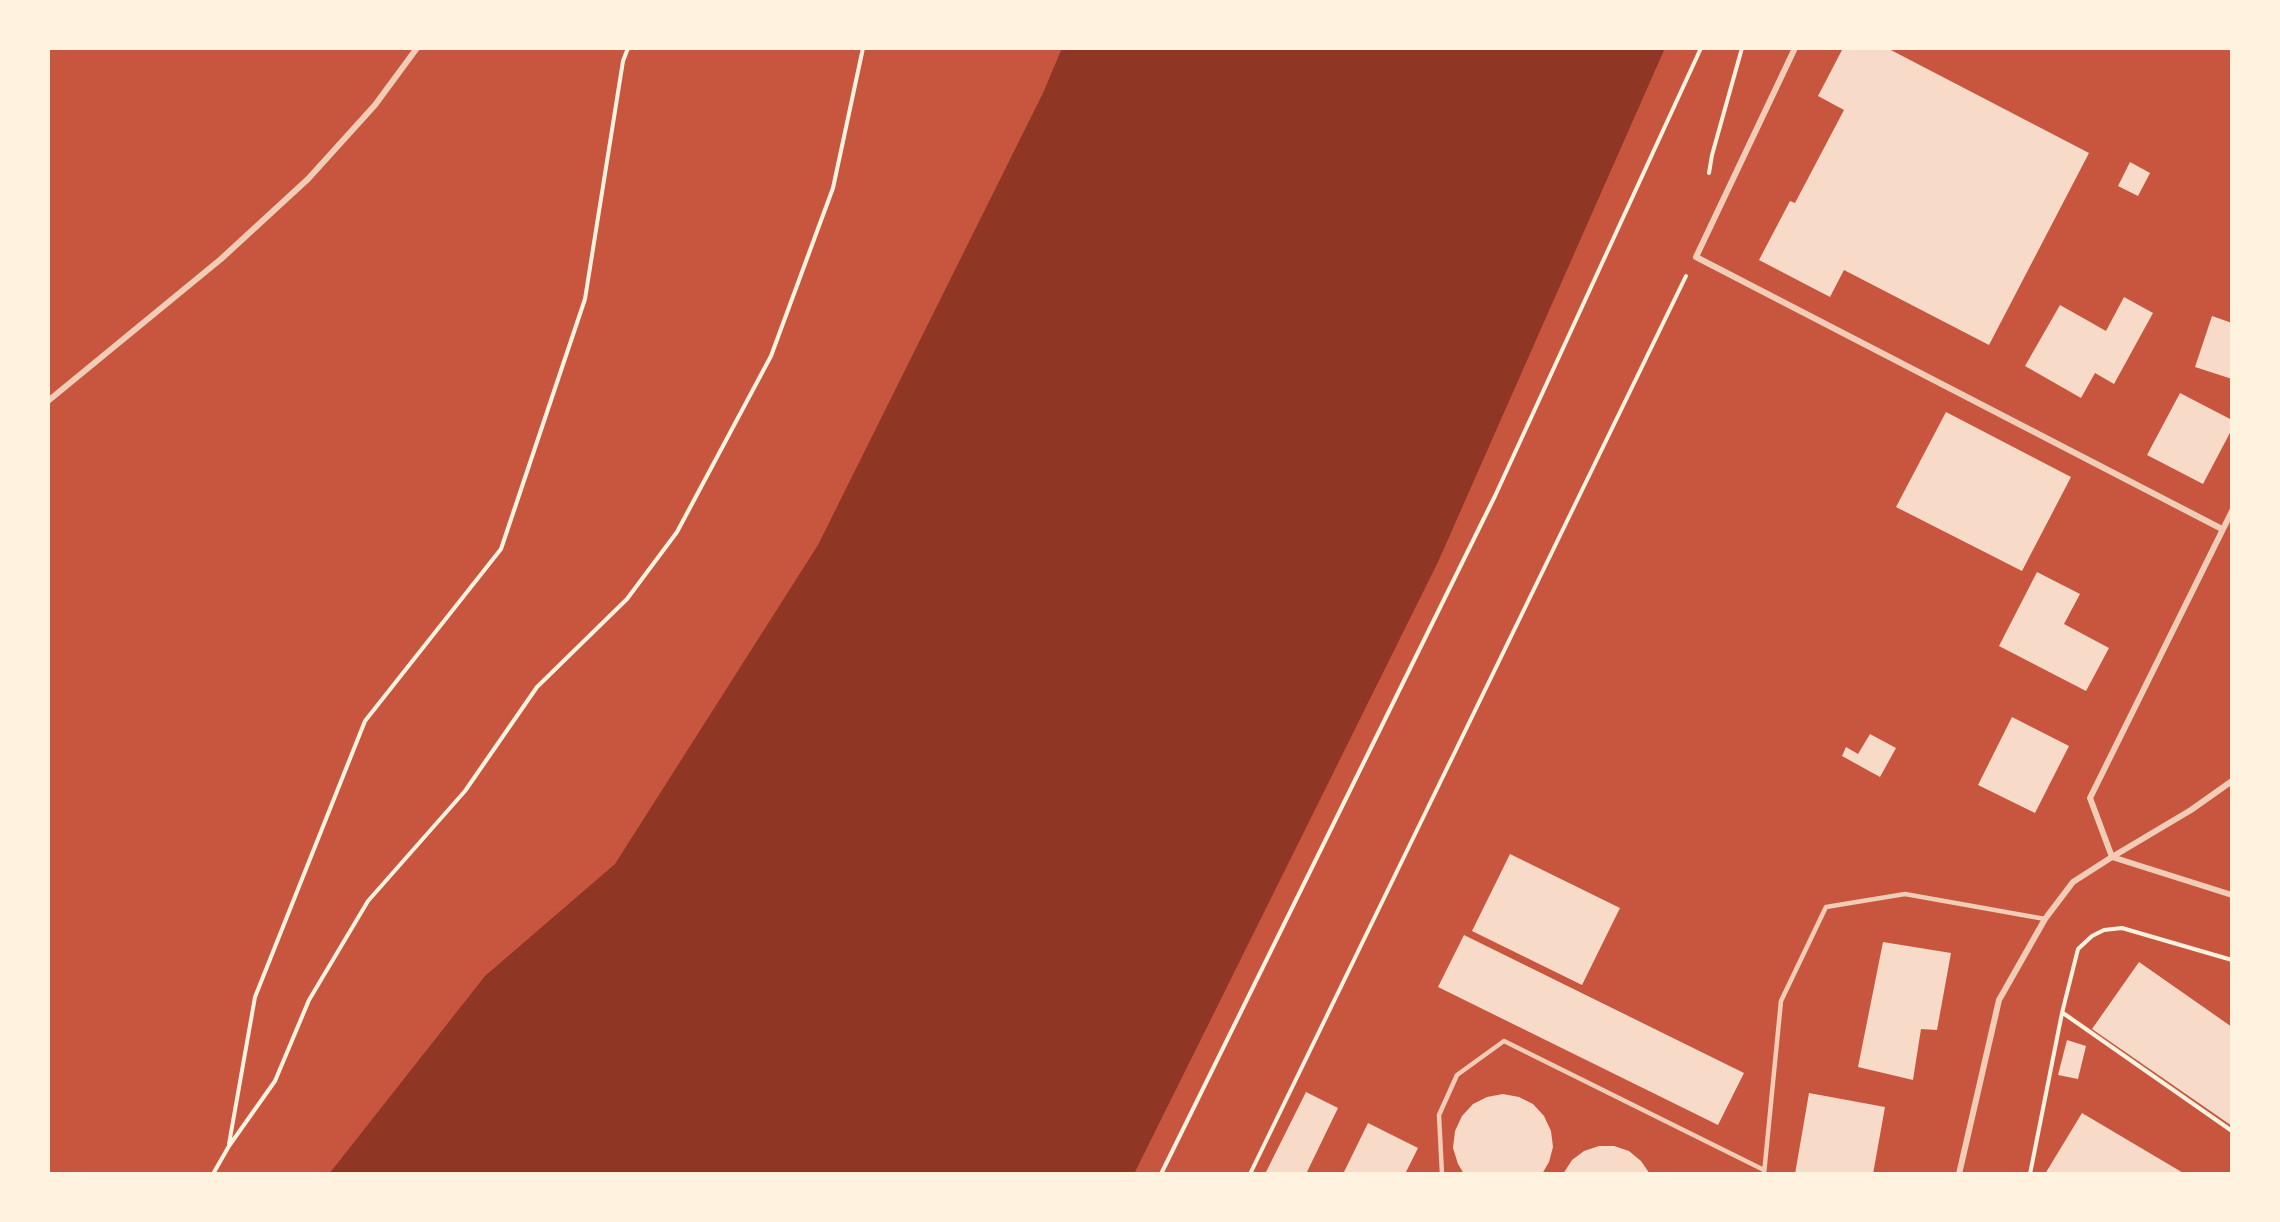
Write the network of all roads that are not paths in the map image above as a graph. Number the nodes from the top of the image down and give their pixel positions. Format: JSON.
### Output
{"nodes":[{"id":1,"x":417,"y":48,"type":"edge"},
{"id":2,"x":1795,"y":48,"type":"edge"},
{"id":3,"x":48,"y":401,"type":"edge"},
{"id":4,"x":2232,"y":511,"type":"edge"},
{"id":5,"x":2223,"y":529,"type":"junction"},
{"id":6,"x":2232,"y":781,"type":"edge"},
{"id":7,"x":2112,"y":857,"type":"junction"},
{"id":8,"x":2232,"y":895,"type":"edge"},
{"id":9,"x":2045,"y":919,"type":"junction"},
{"id":10,"x":1764,"y":1172,"type":"edge"},
{"id":11,"x":1442,"y":1174,"type":"edge"},
{"id":12,"x":1959,"y":1174,"type":"edge"}],
"edges":[{"from":1,"to":3,"type":"street"},
{"from":2,"to":5,"type":"street"},
{"from":4,"to":5,"type":"street"},
{"from":5,"to":7,"type":"street"},
{"from":6,"to":7,"type":"street"},
{"from":7,"to":8,"type":"street"},
{"from":7,"to":9,"type":"street"},
{"from":9,"to":10,"type":"lane"},
{"from":9,"to":12,"type":"street"},
{"from":10,"to":11,"type":"lane"}]}
